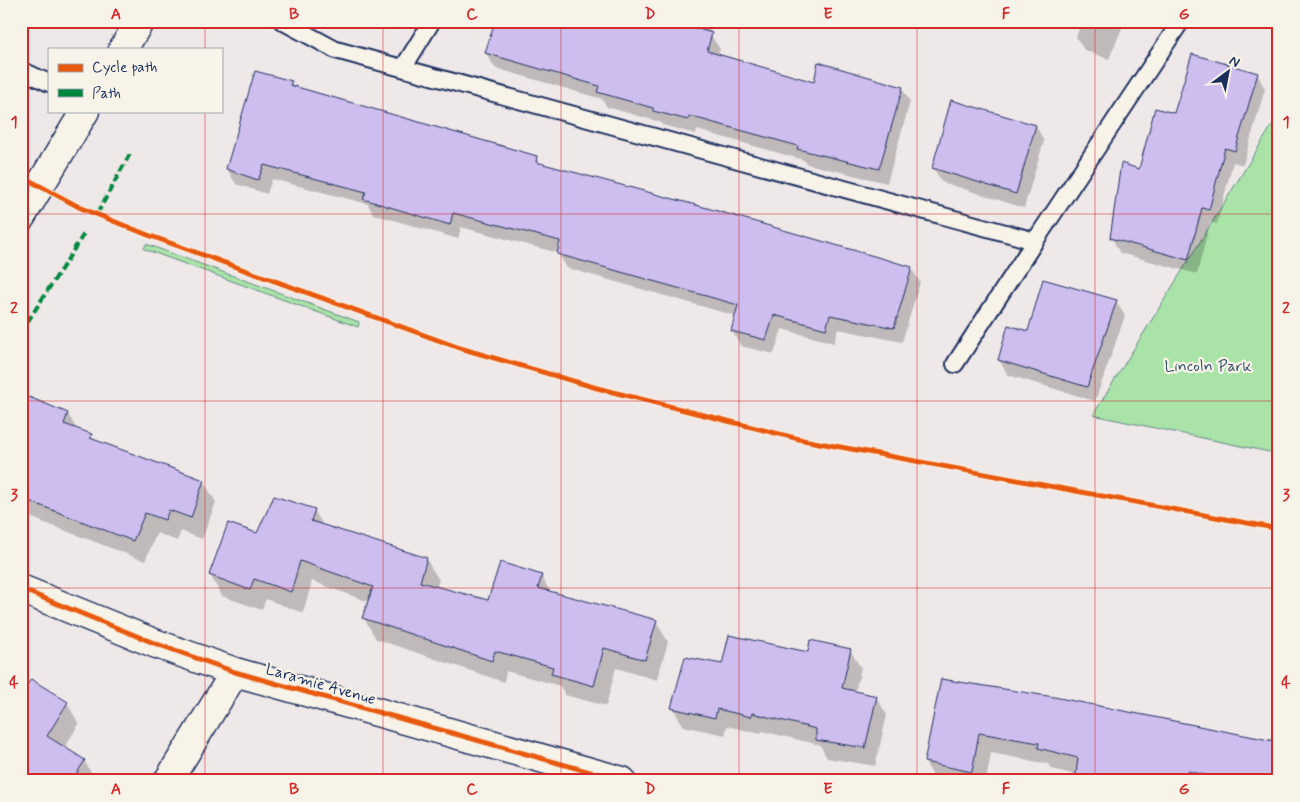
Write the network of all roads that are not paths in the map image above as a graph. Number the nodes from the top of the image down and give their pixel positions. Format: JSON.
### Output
{"nodes":[{"id":1,"x":140,"y":21,"type":"edge"},
{"id":2,"x":282,"y":21,"type":"edge"},
{"id":3,"x":432,"y":21,"type":"edge"},
{"id":4,"x":1181,"y":21,"type":"edge"},
{"id":5,"x":124,"y":48,"type":"edge"},
{"id":6,"x":403,"y":68,"type":"junction"},
{"id":7,"x":21,"y":70,"type":"edge"},
{"id":8,"x":48,"y":83,"type":"edge"},
{"id":9,"x":84,"y":112,"type":"edge"},
{"id":10,"x":21,"y":216,"type":"edge"},
{"id":11,"x":1035,"y":241,"type":"junction"},
{"id":12,"x":955,"y":364,"type":"dead end"},
{"id":13,"x":21,"y":589,"type":"edge"},
{"id":14,"x":235,"y":672,"type":"junction"},
{"id":15,"x":168,"y":781,"type":"edge"},
{"id":16,"x":622,"y":781,"type":"edge"}],
"edges":[{"from":1,"to":5,"type":"street"},
{"from":2,"to":6,"type":"lane"},
{"from":3,"to":6,"type":"lane"},
{"from":4,"to":11,"type":"lane"},
{"from":6,"to":11,"type":"lane"},
{"from":7,"to":8,"type":"lane"},
{"from":9,"to":10,"type":"street"},
{"from":11,"to":12,"type":"lane"},
{"from":13,"to":14,"type":"street","name":"Laramie Avenue"},
{"from":14,"to":15,"type":"street"},
{"from":14,"to":16,"type":"street","name":"Laramie Avenue"}]}
